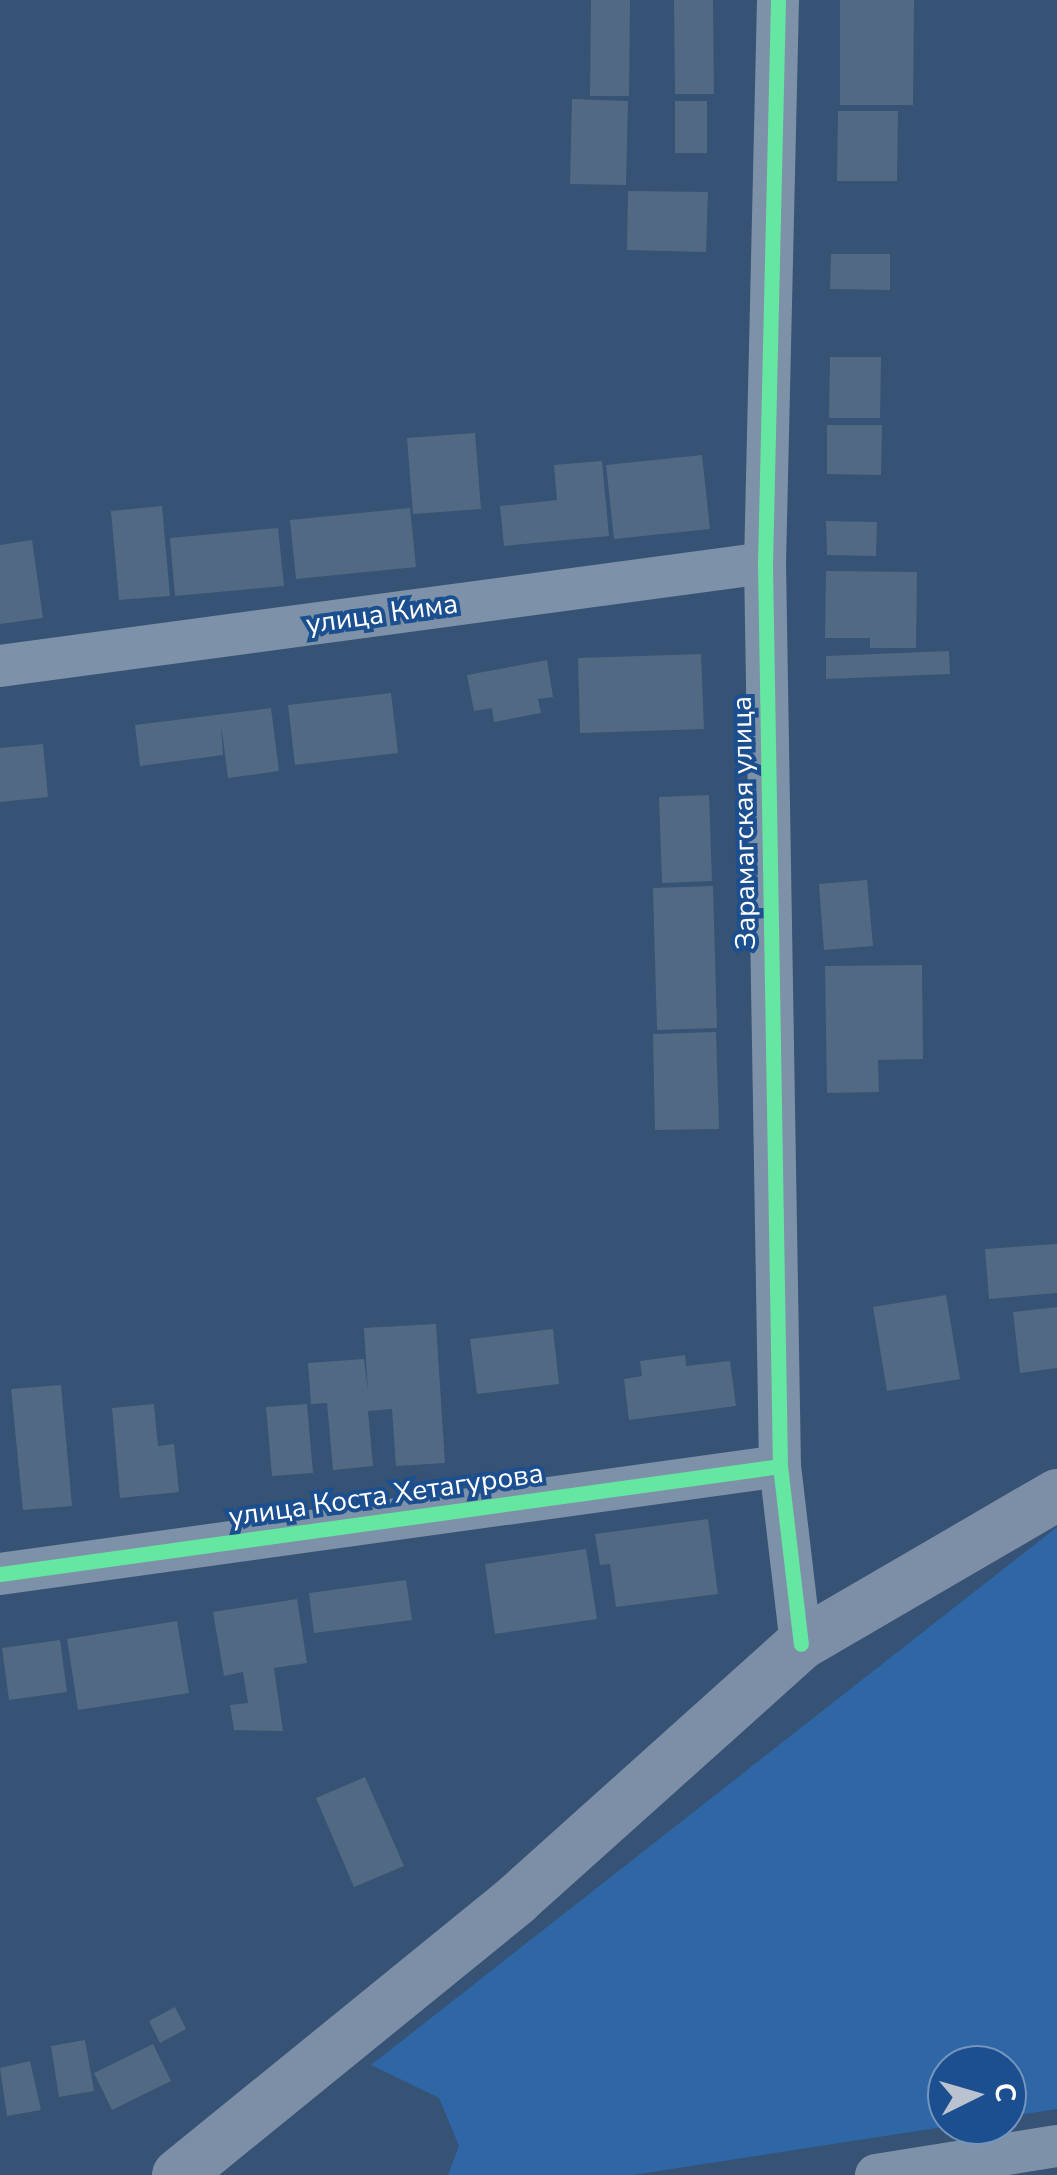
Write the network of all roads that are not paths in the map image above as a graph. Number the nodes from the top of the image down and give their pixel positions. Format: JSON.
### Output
{"nodes":[{"id":1,"x":778,"y":0,"type":"edge"},
{"id":2,"x":765,"y":563,"type":"junction"},
{"id":3,"x":0,"y":666,"type":"edge"},
{"id":4,"x":780,"y":1466,"type":"junction"},
{"id":5,"x":1057,"y":1495,"type":"edge"},
{"id":6,"x":0,"y":1574,"type":"edge"},
{"id":7,"x":801,"y":1644,"type":"junction"},
{"id":8,"x":1057,"y":2146,"type":"edge"},
{"id":9,"x":178,"y":2175,"type":"edge"},
{"id":10,"x":876,"y":2175,"type":"edge"}],
"edges":[{"from":1,"to":2,"type":"street","name":"Зарамагская улица"},
{"from":2,"to":3,"type":"street","name":"улица Кима"},
{"from":2,"to":4,"type":"street","name":"Зарамагская улица"},
{"from":4,"to":6,"type":"street","name":"улица Коста Хетагурова"},
{"from":4,"to":7,"type":"street","name":"Зарамагская улица"},
{"from":5,"to":7,"type":"main road"},
{"from":7,"to":9,"type":"main road"},
{"from":8,"to":10,"type":"street"}]}
